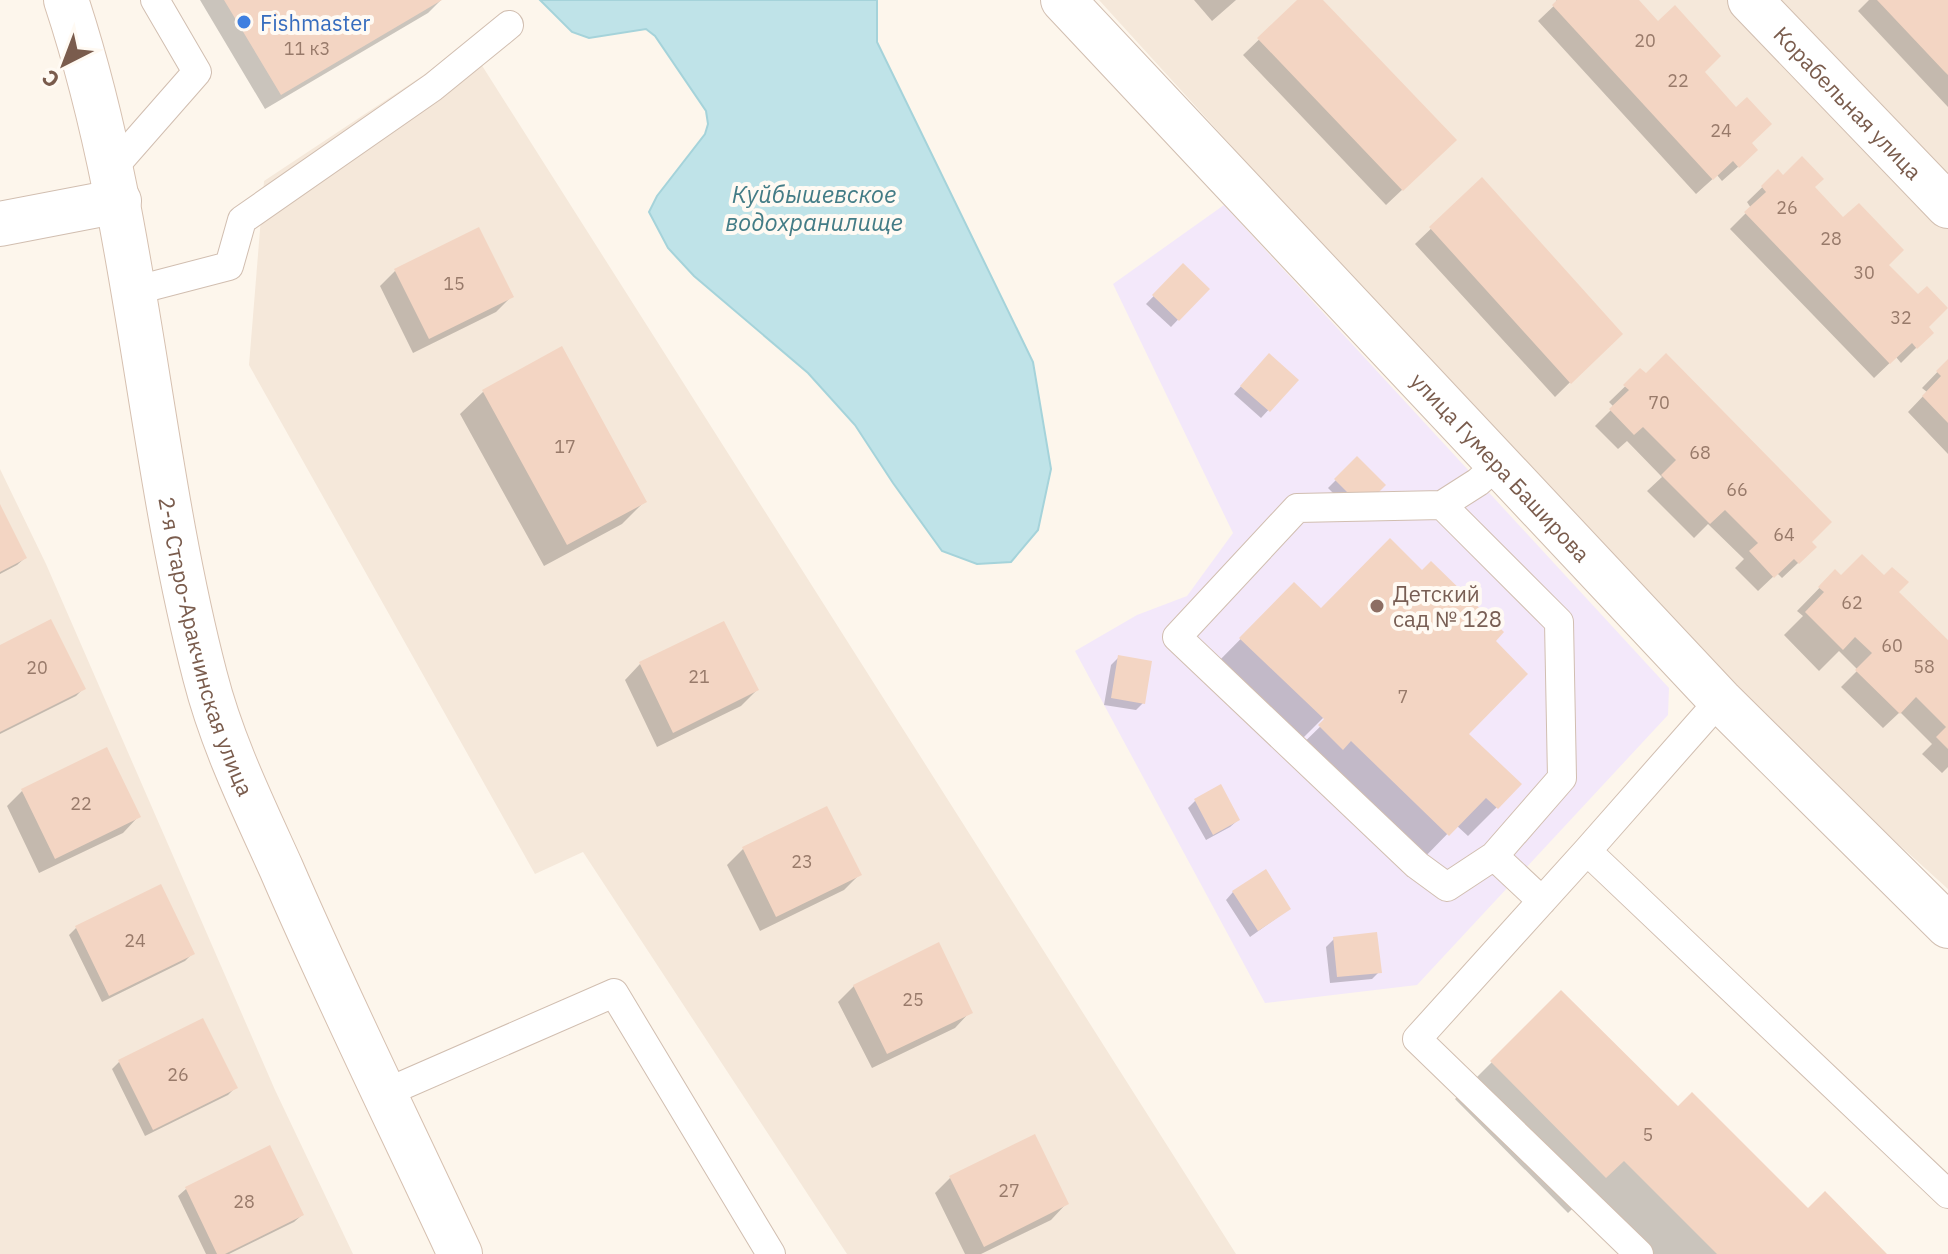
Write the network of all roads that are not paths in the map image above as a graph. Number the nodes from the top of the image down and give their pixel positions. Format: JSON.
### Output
{"nodes":[{"id":1,"x":66,"y":0,"type":"edge"},
{"id":2,"x":155,"y":0,"type":"edge"},
{"id":3,"x":1063,"y":0,"type":"edge"},
{"id":4,"x":1750,"y":0,"type":"edge"},
{"id":5,"x":509,"y":25,"type":"dead end"},
{"id":6,"x":115,"y":185,"type":"junction"},
{"id":7,"x":1948,"y":206,"type":"edge"},
{"id":8,"x":0,"y":224,"type":"edge"},
{"id":9,"x":133,"y":291,"type":"junction"},
{"id":10,"x":1498,"y":464,"type":"junction"},
{"id":11,"x":1442,"y":505,"type":"junction"},
{"id":12,"x":1720,"y":700,"type":"junction"},
{"id":13,"x":1587,"y":851,"type":"junction"},
{"id":14,"x":1494,"y":856,"type":"junction"},
{"id":15,"x":1542,"y":901,"type":"junction"},
{"id":16,"x":1948,"y":926,"type":"edge"},
{"id":17,"x":385,"y":1093,"type":"junction"},
{"id":18,"x":1948,"y":1194,"type":"edge"},
{"id":19,"x":460,"y":1254,"type":"edge"},
{"id":20,"x":771,"y":1254,"type":"edge"},
{"id":21,"x":1639,"y":1254,"type":"edge"}],
"edges":[{"from":1,"to":6,"type":"street","name":"2-я Старо-Аракчинская улица"},
{"from":2,"to":6,"type":"lane"},
{"from":3,"to":10,"type":"street","name":"улица Гумера Баширова"},
{"from":4,"to":7,"type":"street","name":"Корабельная улица"},
{"from":5,"to":9,"type":"lane"},
{"from":6,"to":8,"type":"street"},
{"from":6,"to":9,"type":"street","name":"2-я Старо-Аракчинская улица"},
{"from":9,"to":17,"type":"street","name":"2-я Старо-Аракчинская улица"},
{"from":10,"to":11,"type":"lane"},
{"from":10,"to":12,"type":"street","name":"улица Гумера Баширова"},
{"from":11,"to":14,"type":"lane"},
{"from":11,"to":14,"type":"lane"},
{"from":12,"to":13,"type":"lane"},
{"from":12,"to":16,"type":"street","name":"улица Гумера Баширова"},
{"from":13,"to":15,"type":"lane"},
{"from":13,"to":18,"type":"lane"},
{"from":14,"to":15,"type":"lane"},
{"from":15,"to":21,"type":"lane"},
{"from":17,"to":19,"type":"street","name":"2-я Старо-Аракчинская улица"},
{"from":17,"to":20,"type":"lane"}]}
